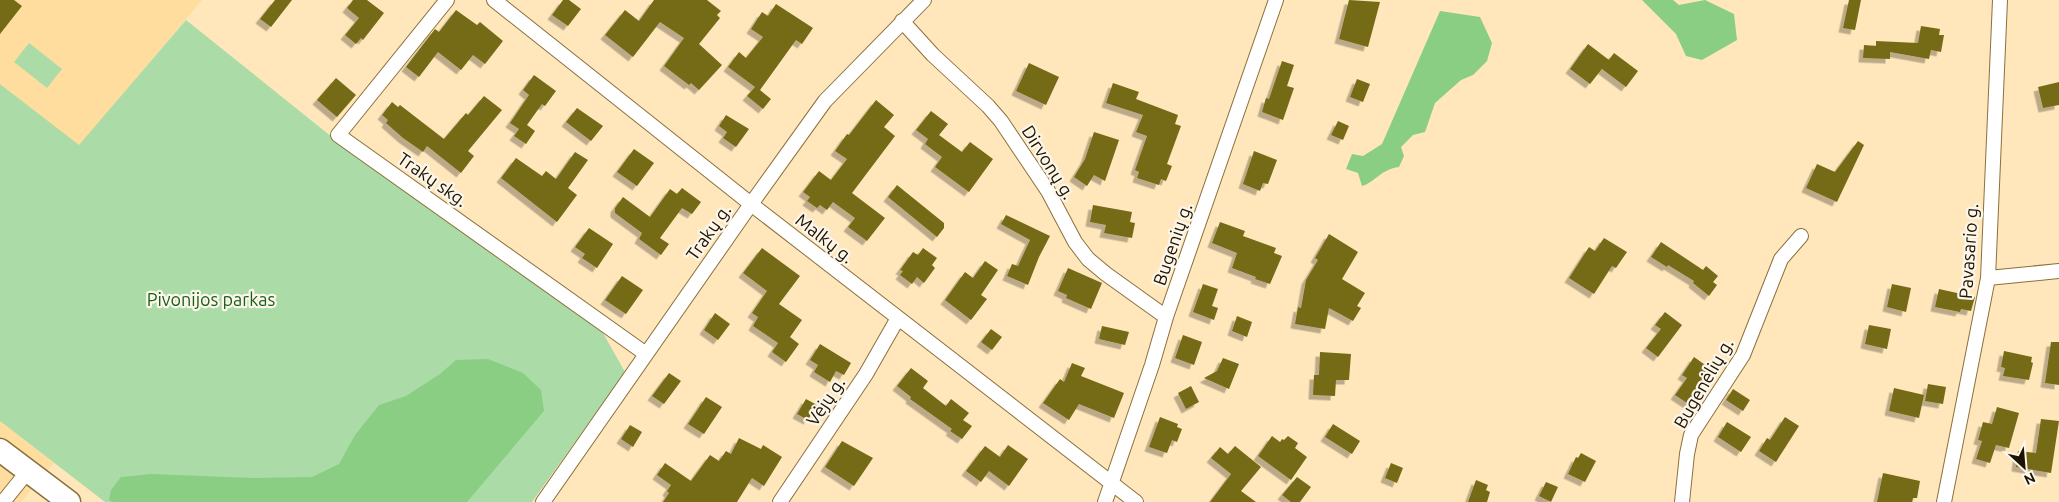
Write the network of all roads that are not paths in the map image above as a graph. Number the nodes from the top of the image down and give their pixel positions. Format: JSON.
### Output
{"nodes":[{"id":1,"x":446,"y":0,"type":"edge"},
{"id":2,"x":494,"y":0,"type":"edge"},
{"id":3,"x":924,"y":0,"type":"edge"},
{"id":4,"x":1276,"y":0,"type":"edge"},
{"id":5,"x":2000,"y":0,"type":"edge"},
{"id":6,"x":902,"y":21,"type":"junction"},
{"id":7,"x":751,"y":204,"type":"junction"},
{"id":8,"x":1801,"y":236,"type":"dead end"},
{"id":9,"x":2059,"y":271,"type":"edge"},
{"id":10,"x":1988,"y":278,"type":"junction"},
{"id":11,"x":1166,"y":317,"type":"junction"},
{"id":12,"x":898,"y":318,"type":"junction"},
{"id":13,"x":646,"y":354,"type":"junction"},
{"id":14,"x":0,"y":450,"type":"edge"},
{"id":15,"x":28,"y":471,"type":"junction"},
{"id":16,"x":1112,"y":483,"type":"junction"},
{"id":17,"x":3,"y":502,"type":"edge"},
{"id":18,"x":69,"y":502,"type":"edge"},
{"id":19,"x":544,"y":502,"type":"edge"},
{"id":20,"x":780,"y":502,"type":"edge"},
{"id":21,"x":1105,"y":502,"type":"edge"},
{"id":22,"x":1136,"y":502,"type":"edge"},
{"id":23,"x":1682,"y":502,"type":"edge"},
{"id":24,"x":1944,"y":502,"type":"edge"}],
"edges":[{"from":1,"to":13,"type":"street","name":"Trakų skg."},
{"from":2,"to":7,"type":"street","name":"Malkų g."},
{"from":3,"to":6,"type":"street","name":"Trakų g."},
{"from":4,"to":11,"type":"street","name":"Bugenių g."},
{"from":5,"to":10,"type":"street","name":"Pavasario g."},
{"from":6,"to":7,"type":"street","name":"Trakų g."},
{"from":6,"to":11,"type":"street","name":"Dirvonų g."},
{"from":7,"to":12,"type":"street","name":"Malkų g."},
{"from":7,"to":13,"type":"street","name":"Trakų g."},
{"from":8,"to":23,"type":"street","name":"Bugenėlių g."},
{"from":9,"to":10,"type":"street"},
{"from":10,"to":24,"type":"street","name":"Pavasario g."},
{"from":11,"to":16,"type":"street","name":"Bugenių g."},
{"from":12,"to":16,"type":"street","name":"Malkų g."},
{"from":12,"to":20,"type":"street","name":"Vėjų g."},
{"from":13,"to":19,"type":"street","name":"Trakų g."},
{"from":14,"to":15,"type":"main road"},
{"from":15,"to":17,"type":"street"},
{"from":15,"to":18,"type":"main road"},
{"from":16,"to":21,"type":"street","name":"Bugenių g."},
{"from":16,"to":22,"type":"street","name":"Malkų g."}]}
